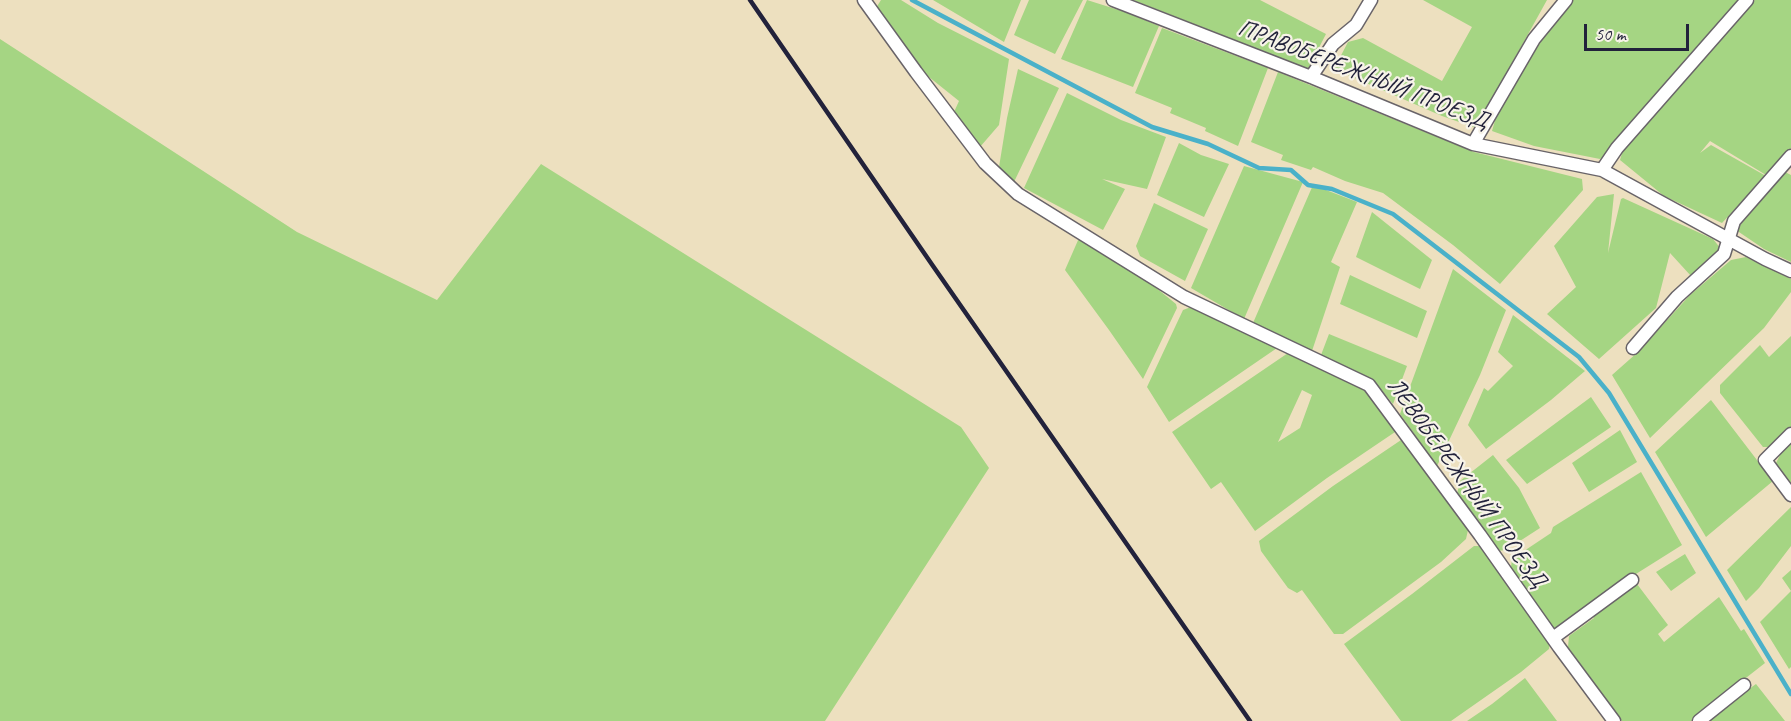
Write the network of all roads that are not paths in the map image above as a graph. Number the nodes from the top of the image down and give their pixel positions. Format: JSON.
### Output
{"nodes":[{"id":1,"x":864,"y":0,"type":"edge"},
{"id":2,"x":1113,"y":0,"type":"edge"},
{"id":3,"x":1371,"y":0,"type":"edge"},
{"id":4,"x":1566,"y":0,"type":"edge"},
{"id":5,"x":1747,"y":0,"type":"edge"},
{"id":6,"x":1311,"y":77,"type":"junction"},
{"id":7,"x":1473,"y":144,"type":"junction"},
{"id":8,"x":1791,"y":156,"type":"edge"},
{"id":9,"x":1602,"y":170,"type":"junction"},
{"id":10,"x":1729,"y":240,"type":"junction"},
{"id":11,"x":1791,"y":271,"type":"edge"},
{"id":12,"x":1633,"y":348,"type":"dead end"},
{"id":13,"x":1791,"y":434,"type":"edge"},
{"id":14,"x":1791,"y":495,"type":"edge"},
{"id":15,"x":1632,"y":580,"type":"dead end"},
{"id":16,"x":1553,"y":638,"type":"junction"},
{"id":17,"x":1744,"y":685,"type":"dead end"},
{"id":18,"x":1614,"y":721,"type":"edge"},
{"id":19,"x":1699,"y":721,"type":"edge"}],
"edges":[{"from":1,"to":16,"type":"street","name":"ЛЕВОБЕРЕЖНЫЙ ПРОЕЗД"},
{"from":2,"to":6,"type":"street","name":"ПРАВОБЕРЕЖНЫЙ ПРОЕЗД"},
{"from":3,"to":6,"type":"street"},
{"from":4,"to":7,"type":"street"},
{"from":5,"to":9,"type":"street"},
{"from":6,"to":7,"type":"street","name":"ПРАВОБЕРЕЖНЫЙ ПРОЕЗД"},
{"from":7,"to":9,"type":"street","name":"ПРАВОБЕРЕЖНЫЙ ПРОЕЗД"},
{"from":8,"to":10,"type":"street"},
{"from":9,"to":10,"type":"street","name":"ПРАВОБЕРЕЖНЫЙ ПРОЕЗД"},
{"from":10,"to":11,"type":"street","name":"ПРАВОБЕРЕЖНЫЙ ПРОЕЗД"},
{"from":10,"to":12,"type":"street"},
{"from":13,"to":14,"type":"street"},
{"from":15,"to":16,"type":"street"},
{"from":16,"to":18,"type":"street","name":"ЛЕВОБЕРЕЖНЫЙ ПРОЕЗД"},
{"from":17,"to":19,"type":"street"}]}
